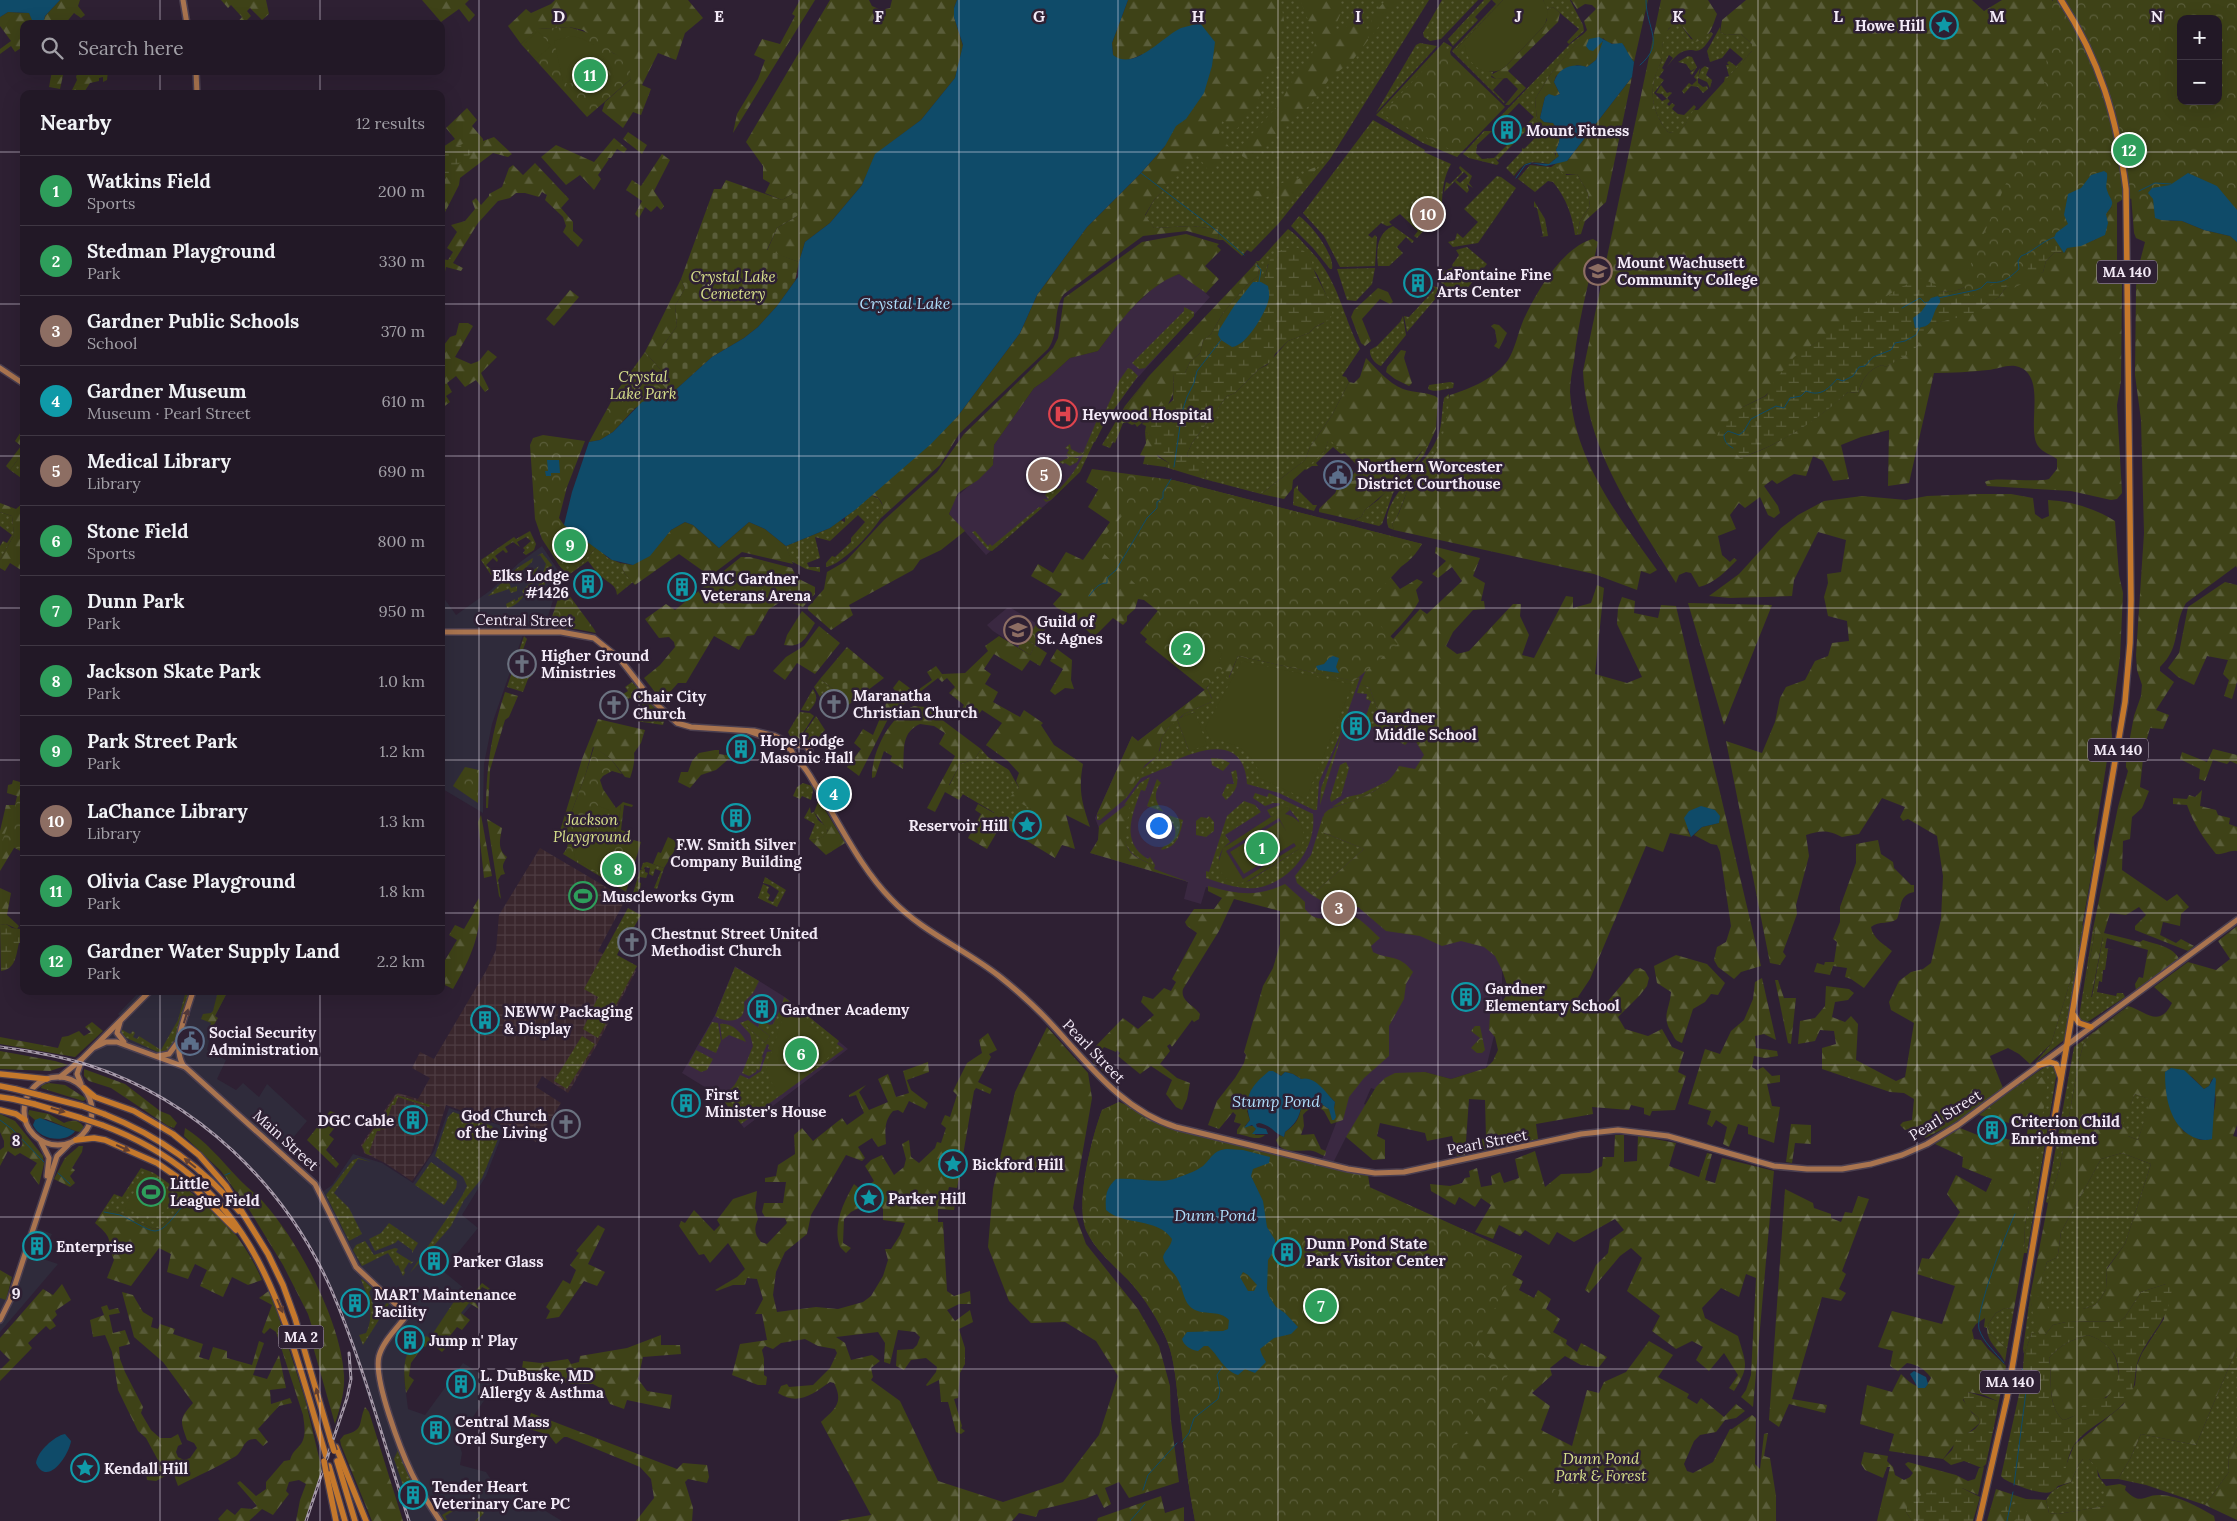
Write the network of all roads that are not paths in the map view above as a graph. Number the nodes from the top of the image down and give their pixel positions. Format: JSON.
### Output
{"nodes":[{"id":1,"x":183,"y":0,"type":"edge"},
{"id":2,"x":2061,"y":0,"type":"edge"},
{"id":3,"x":187,"y":20,"type":"edge"},
{"id":4,"x":196,"y":75,"type":"edge"},
{"id":5,"x":197,"y":90,"type":"edge"},
{"id":6,"x":0,"y":368,"type":"edge"},
{"id":7,"x":20,"y":381,"type":"edge"},
{"id":8,"x":445,"y":632,"type":"edge"},
{"id":9,"x":748,"y":732,"type":"junction"},
{"id":10,"x":798,"y":745,"type":"junction"},
{"id":11,"x":792,"y":753,"type":"junction"},
{"id":12,"x":807,"y":761,"type":"junction"},
{"id":13,"x":800,"y":763,"type":"junction"},
{"id":14,"x":812,"y":780,"type":"junction"},
{"id":15,"x":2237,"y":920,"type":"edge"},
{"id":16,"x":146,"y":995,"type":"edge"},
{"id":17,"x":192,"y":995,"type":"edge"},
{"id":18,"x":2073,"y":1014,"type":"junction"},
{"id":19,"x":123,"y":1017,"type":"junction"},
{"id":20,"x":2091,"y":1027,"type":"junction"},
{"id":21,"x":179,"y":1040,"type":"junction"},
{"id":22,"x":2068,"y":1044,"type":"junction"},
{"id":23,"x":128,"y":1045,"type":"junction"},
{"id":24,"x":93,"y":1048,"type":"junction"},
{"id":25,"x":155,"y":1055,"type":"junction"},
{"id":26,"x":82,"y":1059,"type":"junction"},
{"id":27,"x":2039,"y":1065,"type":"junction"},
{"id":28,"x":186,"y":1068,"type":"junction"},
{"id":29,"x":0,"y":1074,"type":"edge"},
{"id":30,"x":60,"y":1077,"type":"junction"},
{"id":31,"x":47,"y":1079,"type":"junction"},
{"id":32,"x":2062,"y":1083,"type":"junction"},
{"id":33,"x":0,"y":1086,"type":"edge"},
{"id":34,"x":83,"y":1087,"type":"junction"},
{"id":35,"x":0,"y":1097,"type":"edge"},
{"id":36,"x":0,"y":1110,"type":"edge"},
{"id":37,"x":25,"y":1120,"type":"junction"},
{"id":38,"x":41,"y":1141,"type":"junction"},
{"id":39,"x":73,"y":1142,"type":"junction"},
{"id":40,"x":46,"y":1188,"type":"junction"},
{"id":41,"x":258,"y":1237,"type":"junction"},
{"id":42,"x":260,"y":1261,"type":"junction"},
{"id":43,"x":0,"y":1320,"type":"edge"},
{"id":44,"x":335,"y":1449,"type":"junction"},
{"id":45,"x":328,"y":1469,"type":"junction"},
{"id":46,"x":336,"y":1521,"type":"edge"},
{"id":47,"x":345,"y":1521,"type":"edge"},
{"id":48,"x":355,"y":1521,"type":"edge"},
{"id":49,"x":366,"y":1521,"type":"edge"},
{"id":50,"x":440,"y":1521,"type":"edge"},
{"id":51,"x":1980,"y":1521,"type":"edge"}],
"edges":[{"from":1,"to":3,"type":"main road"},
{"from":2,"to":18,"type":"highway","number":"MA 140"},
{"from":4,"to":5,"type":"main road"},
{"from":6,"to":7,"type":"main road"},
{"from":8,"to":9,"type":"main road","name":"Central Street"},
{"from":9,"to":10,"type":"main road"},
{"from":9,"to":11,"type":"main road"},
{"from":10,"to":11,"type":"main road"},
{"from":10,"to":12,"type":"main road"},
{"from":11,"to":13,"type":"main road"},
{"from":12,"to":13,"type":"main road"},
{"from":12,"to":14,"type":"main road"},
{"from":13,"to":14,"type":"main road"},
{"from":14,"to":27,"type":"main road","name":"Pearl Street"},
{"from":15,"to":20,"type":"main road","name":"Pearl Street"},
{"from":16,"to":19,"type":"main road"},
{"from":21,"to":17,"type":"main road","one_way":true},
{"from":18,"to":20,"type":"highway"},
{"from":18,"to":22,"type":"highway","number":"MA 140"},
{"from":19,"to":23,"type":"main road"},
{"from":19,"to":24,"type":"main road"},
{"from":20,"to":22,"type":"main road","name":"Pearl Street"},
{"from":21,"to":25,"type":"main road"},
{"from":21,"to":28,"type":"main road"},
{"from":22,"to":27,"type":"main road","name":"Pearl Street"},
{"from":22,"to":32,"type":"highway","number":"MA 140"},
{"from":23,"to":24,"type":"main road","name":"Main Street"},
{"from":23,"to":25,"type":"main road","name":"Main Street"},
{"from":24,"to":26,"type":"main road"},
{"from":25,"to":28,"type":"main road","name":"Main Street"},
{"from":26,"to":30,"type":"main road"},
{"from":26,"to":34,"type":"main road"},
{"from":27,"to":32,"type":"highway"},
{"from":28,"to":50,"type":"main road","name":"Main Street"},
{"from":29,"to":31,"type":"highway"},
{"from":30,"to":31,"type":"main road"},
{"from":30,"to":34,"type":"main road"},
{"from":31,"to":37,"type":"main road"},
{"from":32,"to":51,"type":"highway","number":"MA 140"},
{"from":41,"to":33,"type":"highway","number":"MA 2","one_way":true,"bridge":true},
{"from":34,"to":39,"type":"main road"},
{"from":34,"to":41,"type":"highway"},
{"from":35,"to":42,"type":"highway","number":"MA 2","one_way":true,"bridge":true},
{"from":36,"to":37,"type":"highway"},
{"from":37,"to":38,"type":"main road"},
{"from":38,"to":39,"type":"main road"},
{"from":38,"to":40,"type":"main road"},
{"from":39,"to":40,"type":"main road"},
{"from":39,"to":42,"type":"highway","one_way":true},
{"from":40,"to":43,"type":"main road"},
{"from":44,"to":41,"type":"highway","number":"MA 2","one_way":true,"bridge":true},
{"from":42,"to":45,"type":"highway","number":"MA 2","one_way":true,"bridge":true},
{"from":44,"to":48,"type":"highway","number":"MA 2"},
{"from":44,"to":49,"type":"highway"},
{"from":45,"to":46,"type":"highway"},
{"from":45,"to":47,"type":"highway","number":"MA 2"}]}
